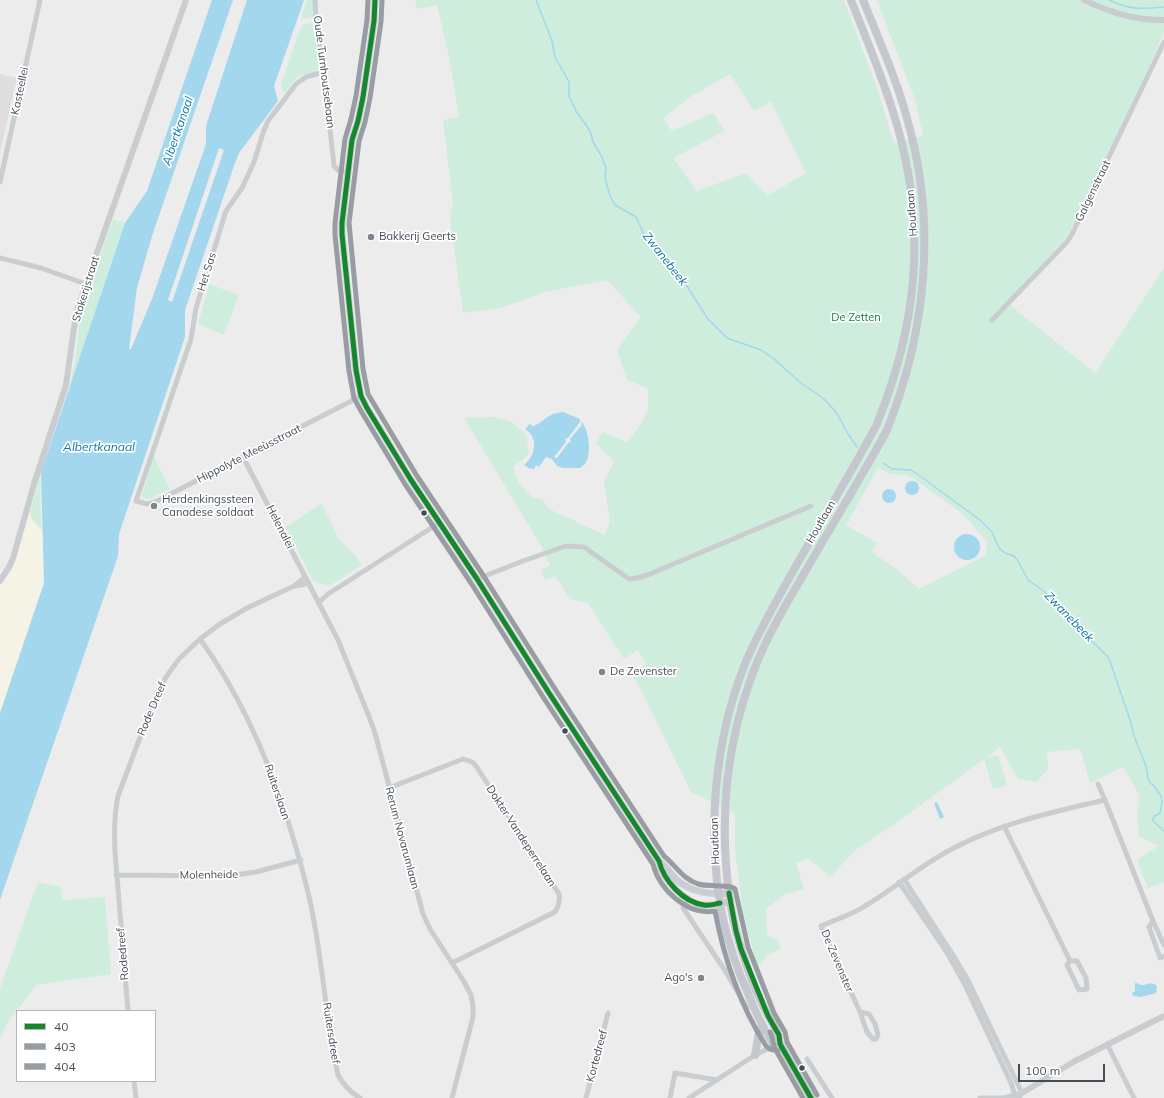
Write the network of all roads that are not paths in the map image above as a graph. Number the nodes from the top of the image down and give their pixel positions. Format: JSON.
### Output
{"nodes":[{"id":1,"x":40,"y":0,"type":"edge"},
{"id":2,"x":186,"y":0,"type":"edge"},
{"id":3,"x":315,"y":0,"type":"edge"},
{"id":4,"x":375,"y":0,"type":"edge"},
{"id":5,"x":851,"y":0,"type":"edge"},
{"id":6,"x":863,"y":0,"type":"edge"},
{"id":7,"x":1084,"y":0,"type":"edge"},
{"id":8,"x":1164,"y":20,"type":"edge"},
{"id":9,"x":1164,"y":42,"type":"edge"},
{"id":10,"x":323,"y":72,"type":"junction"},
{"id":11,"x":347,"y":172,"type":"junction"},
{"id":12,"x":0,"y":182,"type":"edge"},
{"id":13,"x":0,"y":258,"type":"edge"},
{"id":14,"x":86,"y":284,"type":"junction"},
{"id":15,"x":992,"y":320,"type":"dead end"},
{"id":16,"x":361,"y":396,"type":"junction"},
{"id":17,"x":243,"y":457,"type":"junction"},
{"id":18,"x":136,"y":501,"type":"joint"},
{"id":19,"x":811,"y":506,"type":"dead end"},
{"id":20,"x":439,"y":523,"type":"junction"},
{"id":21,"x":305,"y":577,"type":"junction"},
{"id":22,"x":477,"y":579,"type":"junction"},
{"id":23,"x":0,"y":581,"type":"edge"},
{"id":24,"x":308,"y":583,"type":"junction"},
{"id":25,"x":294,"y":586,"type":"junction"},
{"id":26,"x":318,"y":600,"type":"junction"},
{"id":27,"x":200,"y":639,"type":"junction"},
{"id":28,"x":1098,"y":784,"type":"dead end"},
{"id":29,"x":389,"y":788,"type":"junction"},
{"id":30,"x":1105,"y":800,"type":"junction"},
{"id":31,"x":1004,"y":826,"type":"junction"},
{"id":32,"x":300,"y":860,"type":"junction"},
{"id":33,"x":659,"y":861,"type":"junction"},
{"id":34,"x":116,"y":875,"type":"junction"},
{"id":35,"x":904,"y":879,"type":"junction"},
{"id":36,"x":899,"y":882,"type":"junction"},
{"id":37,"x":692,"y":889,"type":"junction"},
{"id":38,"x":728,"y":893,"type":"junction"},
{"id":39,"x":719,"y":894,"type":"junction"},
{"id":40,"x":118,"y":896,"type":"joint"},
{"id":41,"x":688,"y":898,"type":"junction"},
{"id":42,"x":730,"y":902,"type":"junction"},
{"id":43,"x":720,"y":903,"type":"junction"},
{"id":44,"x":1153,"y":921,"type":"junction"},
{"id":45,"x":936,"y":932,"type":"junction"},
{"id":46,"x":1164,"y":945,"type":"edge"},
{"id":47,"x":1164,"y":956,"type":"edge"},
{"id":48,"x":320,"y":958,"type":"joint"},
{"id":49,"x":1070,"y":960,"type":"junction"},
{"id":50,"x":452,"y":963,"type":"junction"},
{"id":51,"x":747,"y":1008,"type":"dead end"},
{"id":52,"x":128,"y":1010,"type":"edge"},
{"id":53,"x":860,"y":1012,"type":"junction"},
{"id":54,"x":608,"y":1014,"type":"dead end"},
{"id":55,"x":1164,"y":1016,"type":"edge"},
{"id":56,"x":762,"y":1026,"type":"junction"},
{"id":57,"x":780,"y":1044,"type":"junction"},
{"id":58,"x":1107,"y":1044,"type":"junction"},
{"id":59,"x":755,"y":1055,"type":"junction"},
{"id":60,"x":807,"y":1059,"type":"dead end"},
{"id":61,"x":717,"y":1080,"type":"junction"},
{"id":62,"x":134,"y":1082,"type":"edge"},
{"id":63,"x":1018,"y":1095,"type":"edge"},
{"id":64,"x":136,"y":1098,"type":"edge"},
{"id":65,"x":360,"y":1098,"type":"edge"},
{"id":66,"x":452,"y":1098,"type":"edge"},
{"id":67,"x":586,"y":1098,"type":"edge"},
{"id":68,"x":670,"y":1098,"type":"edge"},
{"id":69,"x":689,"y":1098,"type":"edge"},
{"id":70,"x":811,"y":1098,"type":"edge"},
{"id":71,"x":832,"y":1098,"type":"edge"},
{"id":72,"x":980,"y":1098,"type":"edge"},
{"id":73,"x":1134,"y":1098,"type":"edge"}],
"edges":[{"from":1,"to":12,"type":"street","name":"Kasteellei"},
{"from":2,"to":14,"type":"street","name":"Stokerijstraat"},
{"from":3,"to":10,"type":"street","name":"Oude Turnhoutsebaan"},
{"from":4,"to":11,"type":"main road"},
{"from":5,"to":39,"type":"main road","name":"Houtlaan"},
{"from":6,"to":38,"type":"main road","name":"Houtlaan"},
{"from":7,"to":8,"type":"street"},
{"from":9,"to":15,"type":"street","name":"Galgenstraat"},
{"from":10,"to":11,"type":"street","name":"Oude Turnhoutsebaan"},
{"from":10,"to":18,"type":"street","name":"Het Sas"},
{"from":11,"to":16,"type":"main road"},
{"from":13,"to":14,"type":"street"},
{"from":14,"to":23,"type":"street","name":"Stokerijstraat"},
{"from":16,"to":17,"type":"street","name":"Hippolyte Meeùsstraat"},
{"from":16,"to":20,"type":"main road"},
{"from":17,"to":18,"type":"street","name":"Hippolyte Meeùsstraat"},
{"from":17,"to":21,"type":"street","name":"Helenalei"},
{"from":19,"to":22,"type":"street"},
{"from":20,"to":22,"type":"main road"},
{"from":20,"to":26,"type":"street"},
{"from":21,"to":24,"type":"street","name":"Rerum Novarumlaan"},
{"from":21,"to":25,"type":"street","name":"Rode Dreef"},
{"from":22,"to":33,"type":"main road"},
{"from":24,"to":25,"type":"street","name":"Rode Dreef"},
{"from":24,"to":26,"type":"street","name":"Rerum Novarumlaan"},
{"from":25,"to":27,"type":"street","name":"Rode Dreef"},
{"from":26,"to":29,"type":"street","name":"Rerum Novarumlaan"},
{"from":27,"to":32,"type":"street","name":"Ruiterslaan"},
{"from":27,"to":34,"type":"street","name":"Rode Dreef"},
{"from":28,"to":30,"type":"street"},
{"from":29,"to":50,"type":"street","name":"Rerum Novarumlaan"},
{"from":29,"to":50,"type":"street","name":"Dokter Vandeperrelaan"},
{"from":30,"to":31,"type":"street","name":"De Zevenster"},
{"from":30,"to":44,"type":"street"},
{"from":31,"to":35,"type":"street","name":"De Zevenster"},
{"from":31,"to":49,"type":"street"},
{"from":32,"to":34,"type":"street","name":"Molenheide"},
{"from":32,"to":48,"type":"street","name":"Ruiterslaan"},
{"from":33,"to":37,"type":"main road"},
{"from":33,"to":41,"type":"main road"},
{"from":34,"to":40,"type":"street","name":"Rode Dreef"},
{"from":35,"to":36,"type":"street","name":"De Zevenster"},
{"from":35,"to":45,"type":"street"},
{"from":36,"to":45,"type":"street"},
{"from":36,"to":53,"type":"street","name":"De Zevenster"},
{"from":37,"to":39,"type":"main road"},
{"from":37,"to":41,"type":"main road"},
{"from":38,"to":39,"type":"main road"},
{"from":38,"to":42,"type":"main road","name":"Houtlaan"},
{"from":39,"to":43,"type":"main road","name":"Houtlaan"},
{"from":40,"to":52,"type":"street","name":"Rodedreef"},
{"from":41,"to":43,"type":"main road"},
{"from":41,"to":51,"type":"street"},
{"from":42,"to":43,"type":"main road"},
{"from":42,"to":57,"type":"main road","name":"Houtlaan"},
{"from":43,"to":56,"type":"main road","name":"Houtlaan"},
{"from":44,"to":46,"type":"street"},
{"from":44,"to":47,"type":"street"},
{"from":45,"to":63,"type":"street"},
{"from":48,"to":65,"type":"street","name":"Ruitersdreef"},
{"from":49,"to":49,"type":"street"},
{"from":50,"to":66,"type":"street","name":"Rerum Novarumlaan"},
{"from":53,"to":53,"type":"street","name":"De Zevenster"},
{"from":54,"to":67,"type":"street","name":"Kortedreef"},
{"from":55,"to":58,"type":"street"},
{"from":56,"to":57,"type":"main road","name":"Houtlaan"},
{"from":56,"to":59,"type":"main road"},
{"from":57,"to":59,"type":"street"},
{"from":57,"to":70,"type":"main road"},
{"from":58,"to":63,"type":"street"},
{"from":58,"to":73,"type":"street"},
{"from":59,"to":61,"type":"street"},
{"from":60,"to":71,"type":"street"},
{"from":61,"to":68,"type":"street"},
{"from":61,"to":69,"type":"street"},
{"from":62,"to":64,"type":"street"},
{"from":63,"to":72,"type":"street"}]}
